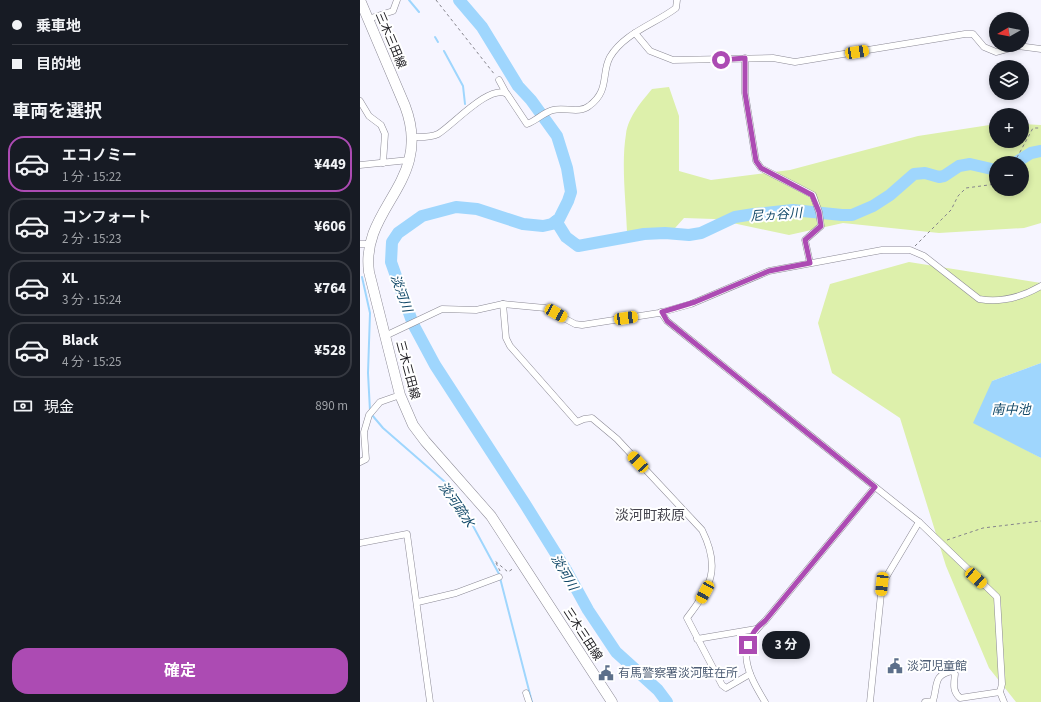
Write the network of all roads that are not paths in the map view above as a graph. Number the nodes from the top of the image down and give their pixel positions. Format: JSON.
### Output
{"nodes":[{"id":1,"x":360,"y":0,"type":"edge"},
{"id":2,"x":397,"y":0,"type":"edge"},
{"id":3,"x":678,"y":0,"type":"edge"},
{"id":4,"x":368,"y":19,"type":"junction"},
{"id":5,"x":635,"y":33,"type":"junction"},
{"id":6,"x":1041,"y":49,"type":"edge"},
{"id":7,"x":745,"y":58,"type":"junction"},
{"id":8,"x":499,"y":80,"type":"road end"},
{"id":9,"x":504,"y":90,"type":"junction"},
{"id":10,"x":360,"y":101,"type":"edge"},
{"id":11,"x":411,"y":135,"type":"junction"},
{"id":12,"x":409,"y":160,"type":"junction"},
{"id":13,"x":383,"y":163,"type":"junction"},
{"id":14,"x":360,"y":165,"type":"edge"},
{"id":15,"x":364,"y":244,"type":"edge"},
{"id":16,"x":810,"y":263,"type":"junction"},
{"id":17,"x":1041,"y":286,"type":"edge"},
{"id":18,"x":503,"y":304,"type":"junction"},
{"id":19,"x":662,"y":312,"type":"junction"},
{"id":20,"x":385,"y":336,"type":"junction"},
{"id":21,"x":400,"y":395,"type":"junction"},
{"id":22,"x":360,"y":462,"type":"edge"},
{"id":23,"x":875,"y":487,"type":"junction"},
{"id":24,"x":919,"y":522,"type":"junction"},
{"id":25,"x":360,"y":543,"type":"edge"},
{"id":26,"x":501,"y":576,"type":"road end"},
{"id":27,"x":422,"y":601,"type":"junction"},
{"id":28,"x":756,"y":629,"type":"junction"},
{"id":29,"x":697,"y":639,"type":"junction"},
{"id":30,"x":750,"y":674,"type":"junction"},
{"id":31,"x":1000,"y":692,"type":"junction"},
{"id":32,"x":526,"y":693,"type":"dead end"},
{"id":33,"x":430,"y":702,"type":"edge"},
{"id":34,"x":529,"y":702,"type":"edge"},
{"id":35,"x":612,"y":702,"type":"edge"},
{"id":36,"x":765,"y":702,"type":"edge"},
{"id":37,"x":870,"y":702,"type":"edge"},
{"id":38,"x":925,"y":702,"type":"edge"},
{"id":39,"x":1004,"y":702,"type":"edge"}],
"edges":[{"from":1,"to":4,"type":"main road","name":"三木三田線"},
{"from":2,"to":4,"type":"street"},
{"from":3,"to":5,"type":"street"},
{"from":4,"to":11,"type":"main road","name":"三木三田線"},
{"from":5,"to":7,"type":"street"},
{"from":5,"to":9,"type":"street"},
{"from":6,"to":7,"type":"street"},
{"from":7,"to":16,"type":"street"},
{"from":8,"to":9,"type":"street"},
{"from":9,"to":11,"type":"street"},
{"from":10,"to":13,"type":"street"},
{"from":11,"to":12,"type":"main road","name":"三木三田線"},
{"from":12,"to":13,"type":"street"},
{"from":12,"to":15,"type":"main road","name":"三木三田線"},
{"from":13,"to":14,"type":"street"},
{"from":15,"to":20,"type":"main road","name":"三木三田線"},
{"from":16,"to":17,"type":"street"},
{"from":16,"to":19,"type":"street"},
{"from":18,"to":19,"type":"street"},
{"from":18,"to":20,"type":"street"},
{"from":18,"to":29,"type":"street"},
{"from":19,"to":23,"type":"street"},
{"from":20,"to":21,"type":"main road","name":"三木三田線"},
{"from":21,"to":22,"type":"street"},
{"from":21,"to":35,"type":"main road","name":"三木三田線"},
{"from":23,"to":24,"type":"street"},
{"from":23,"to":28,"type":"street"},
{"from":24,"to":31,"type":"street"},
{"from":24,"to":37,"type":"street"},
{"from":25,"to":27,"type":"street"},
{"from":26,"to":27,"type":"street"},
{"from":27,"to":33,"type":"street"},
{"from":28,"to":29,"type":"street"},
{"from":28,"to":30,"type":"street"},
{"from":29,"to":30,"type":"street"},
{"from":30,"to":36,"type":"street"},
{"from":31,"to":38,"type":"street"},
{"from":31,"to":39,"type":"street"},
{"from":32,"to":34,"type":"street"}]}
